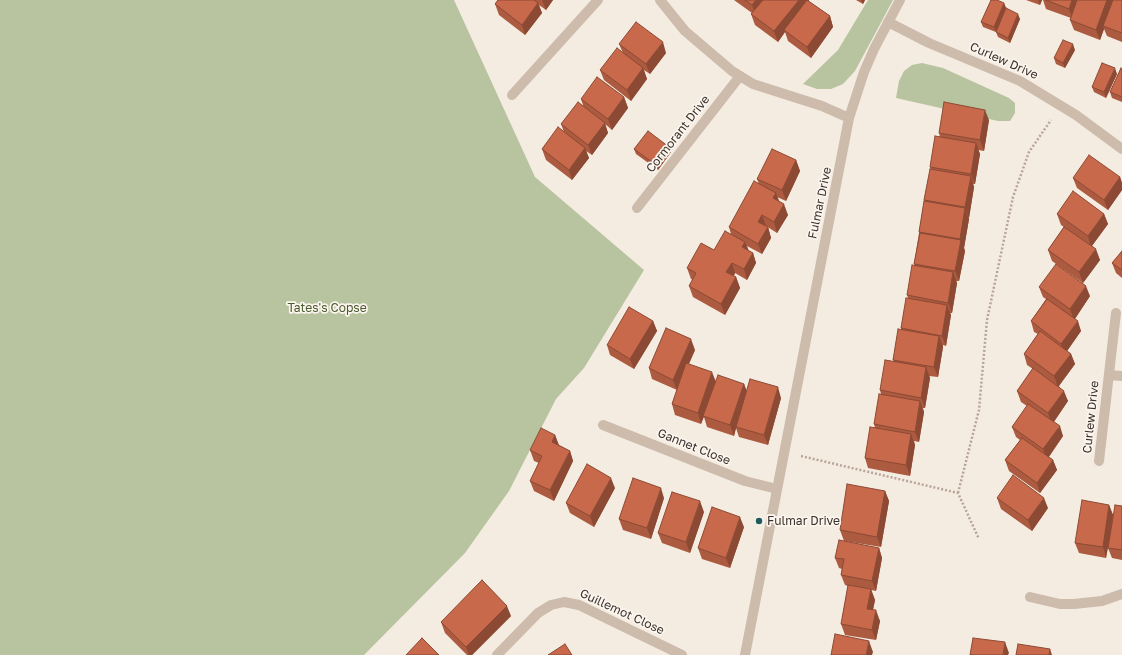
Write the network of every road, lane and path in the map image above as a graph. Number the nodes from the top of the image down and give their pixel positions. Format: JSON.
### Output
{"nodes":[{"id":1,"x":598,"y":0,"type":"edge"},
{"id":2,"x":660,"y":0,"type":"edge"},
{"id":3,"x":900,"y":0,"type":"edge"},
{"id":4,"x":888,"y":22,"type":"junction"},
{"id":5,"x":740,"y":76,"type":"junction"},
{"id":6,"x":512,"y":95,"type":"dead end"},
{"id":7,"x":1063,"y":107,"type":"junction"},
{"id":8,"x":849,"y":118,"type":"junction"},
{"id":9,"x":1122,"y":149,"type":"edge"},
{"id":10,"x":637,"y":208,"type":"dead end"},
{"id":11,"x":1116,"y":313,"type":"dead end"},
{"id":12,"x":1109,"y":375,"type":"junction"},
{"id":13,"x":1122,"y":376,"type":"edge"},
{"id":14,"x":603,"y":425,"type":"dead end"},
{"id":15,"x":785,"y":452,"type":"junction"},
{"id":16,"x":1099,"y":461,"type":"dead end"},
{"id":17,"x":777,"y":490,"type":"junction"},
{"id":18,"x":958,"y":493,"type":"junction"},
{"id":19,"x":979,"y":539,"type":"dead end"},
{"id":20,"x":1122,"y":594,"type":"edge"},
{"id":21,"x":1030,"y":597,"type":"dead end"},
{"id":22,"x":497,"y":655,"type":"edge"},
{"id":23,"x":682,"y":655,"type":"edge"},
{"id":24,"x":745,"y":655,"type":"edge"}],
"edges":[{"from":1,"to":6,"type":"street"},
{"from":2,"to":5,"type":"street"},
{"from":3,"to":4,"type":"street","name":"Fulmar Drive"},
{"from":4,"to":7,"type":"street","name":"Curlew Drive"},
{"from":4,"to":8,"type":"street","name":"Fulmar Drive"},
{"from":5,"to":8,"type":"street"},
{"from":5,"to":10,"type":"street","name":"Cormorant Drive"},
{"from":7,"to":9,"type":"street","name":"Curlew Drive"},
{"from":7,"to":18,"type":"path"},
{"from":8,"to":15,"type":"street","name":"Fulmar Drive"},
{"from":11,"to":12,"type":"street","name":"Curlew Drive"},
{"from":12,"to":13,"type":"street","name":"Curlew Drive"},
{"from":12,"to":16,"type":"street","name":"Curlew Drive"},
{"from":14,"to":17,"type":"street","name":"Gannet Close"},
{"from":15,"to":17,"type":"street","name":"Fulmar Drive"},
{"from":15,"to":18,"type":"path"},
{"from":17,"to":24,"type":"street","name":"Fulmar Drive"},
{"from":18,"to":19,"type":"path"},
{"from":20,"to":21,"type":"street"},
{"from":22,"to":23,"type":"street","name":"Guillemot Close"}]}
